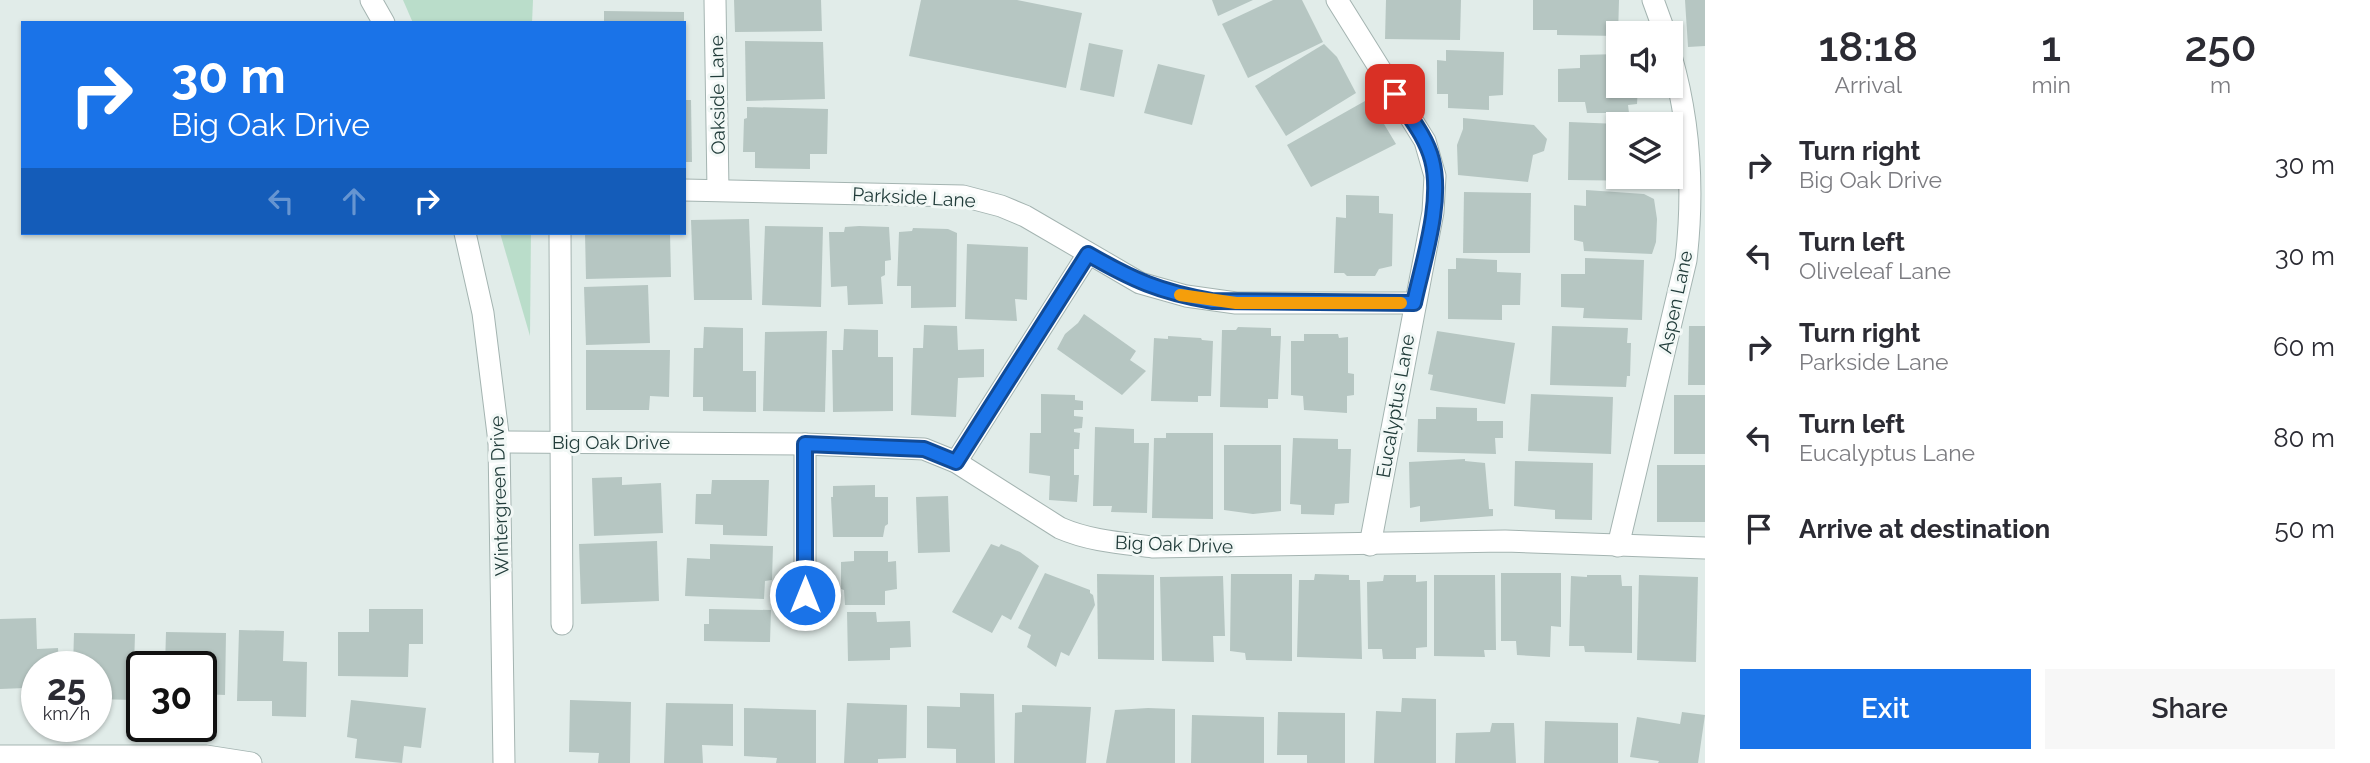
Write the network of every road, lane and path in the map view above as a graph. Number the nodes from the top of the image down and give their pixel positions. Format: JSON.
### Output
{"nodes":[{"id":1,"x":372,"y":0,"type":"edge"},
{"id":2,"x":715,"y":0,"type":"edge"},
{"id":3,"x":1337,"y":0,"type":"edge"},
{"id":4,"x":1653,"y":0,"type":"edge"},
{"id":5,"x":382,"y":21,"type":"edge"},
{"id":6,"x":1661,"y":21,"type":"edge"},
{"id":7,"x":1679,"y":98,"type":"edge"},
{"id":8,"x":686,"y":190,"type":"edge"},
{"id":9,"x":718,"y":190,"type":"junction"},
{"id":10,"x":465,"y":235,"type":"edge"},
{"id":11,"x":561,"y":235,"type":"edge"},
{"id":12,"x":1088,"y":254,"type":"junction"},
{"id":13,"x":1414,"y":303,"type":"junction"},
{"id":14,"x":499,"y":442,"type":"junction"},
{"id":15,"x":561,"y":442,"type":"junction"},
{"id":16,"x":805,"y":444,"type":"junction"},
{"id":17,"x":956,"y":462,"type":"junction"},
{"id":18,"x":1370,"y":545,"type":"junction"},
{"id":19,"x":1618,"y":546,"type":"junction"},
{"id":20,"x":1705,"y":548,"type":"edge"},
{"id":21,"x":805,"y":595,"type":"dead end"},
{"id":22,"x":562,"y":624,"type":"dead end"},
{"id":23,"x":0,"y":755,"type":"edge"},
{"id":24,"x":166,"y":759,"type":"edge"},
{"id":25,"x":251,"y":763,"type":"edge"},
{"id":26,"x":504,"y":763,"type":"edge"}],
"edges":[{"from":1,"to":5,"type":"street"},
{"from":2,"to":9,"type":"street","name":"Oakside Lane"},
{"from":3,"to":13,"type":"street","name":"Eucalyptus Lane"},
{"from":4,"to":6,"type":"street"},
{"from":7,"to":19,"type":"street","name":"Aspen Lane"},
{"from":8,"to":9,"type":"street","name":"Parkside Lane"},
{"from":9,"to":12,"type":"street","name":"Parkside Lane"},
{"from":10,"to":14,"type":"street","name":"Wintergreen Drive"},
{"from":11,"to":15,"type":"street"},
{"from":12,"to":13,"type":"street","name":"Parkside Lane"},
{"from":12,"to":17,"type":"street"},
{"from":13,"to":18,"type":"street","name":"Eucalyptus Lane"},
{"from":14,"to":15,"type":"street","name":"Big Oak Drive"},
{"from":14,"to":26,"type":"street","name":"Wintergreen Drive"},
{"from":15,"to":16,"type":"street","name":"Big Oak Drive"},
{"from":15,"to":22,"type":"street"},
{"from":16,"to":17,"type":"street","name":"Big Oak Drive"},
{"from":16,"to":21,"type":"street"},
{"from":17,"to":18,"type":"street","name":"Big Oak Drive"},
{"from":18,"to":19,"type":"street","name":"Big Oak Drive"},
{"from":19,"to":20,"type":"street","name":"Big Oak Drive"},
{"from":23,"to":24,"type":"street"},
{"from":24,"to":25,"type":"street"}]}
